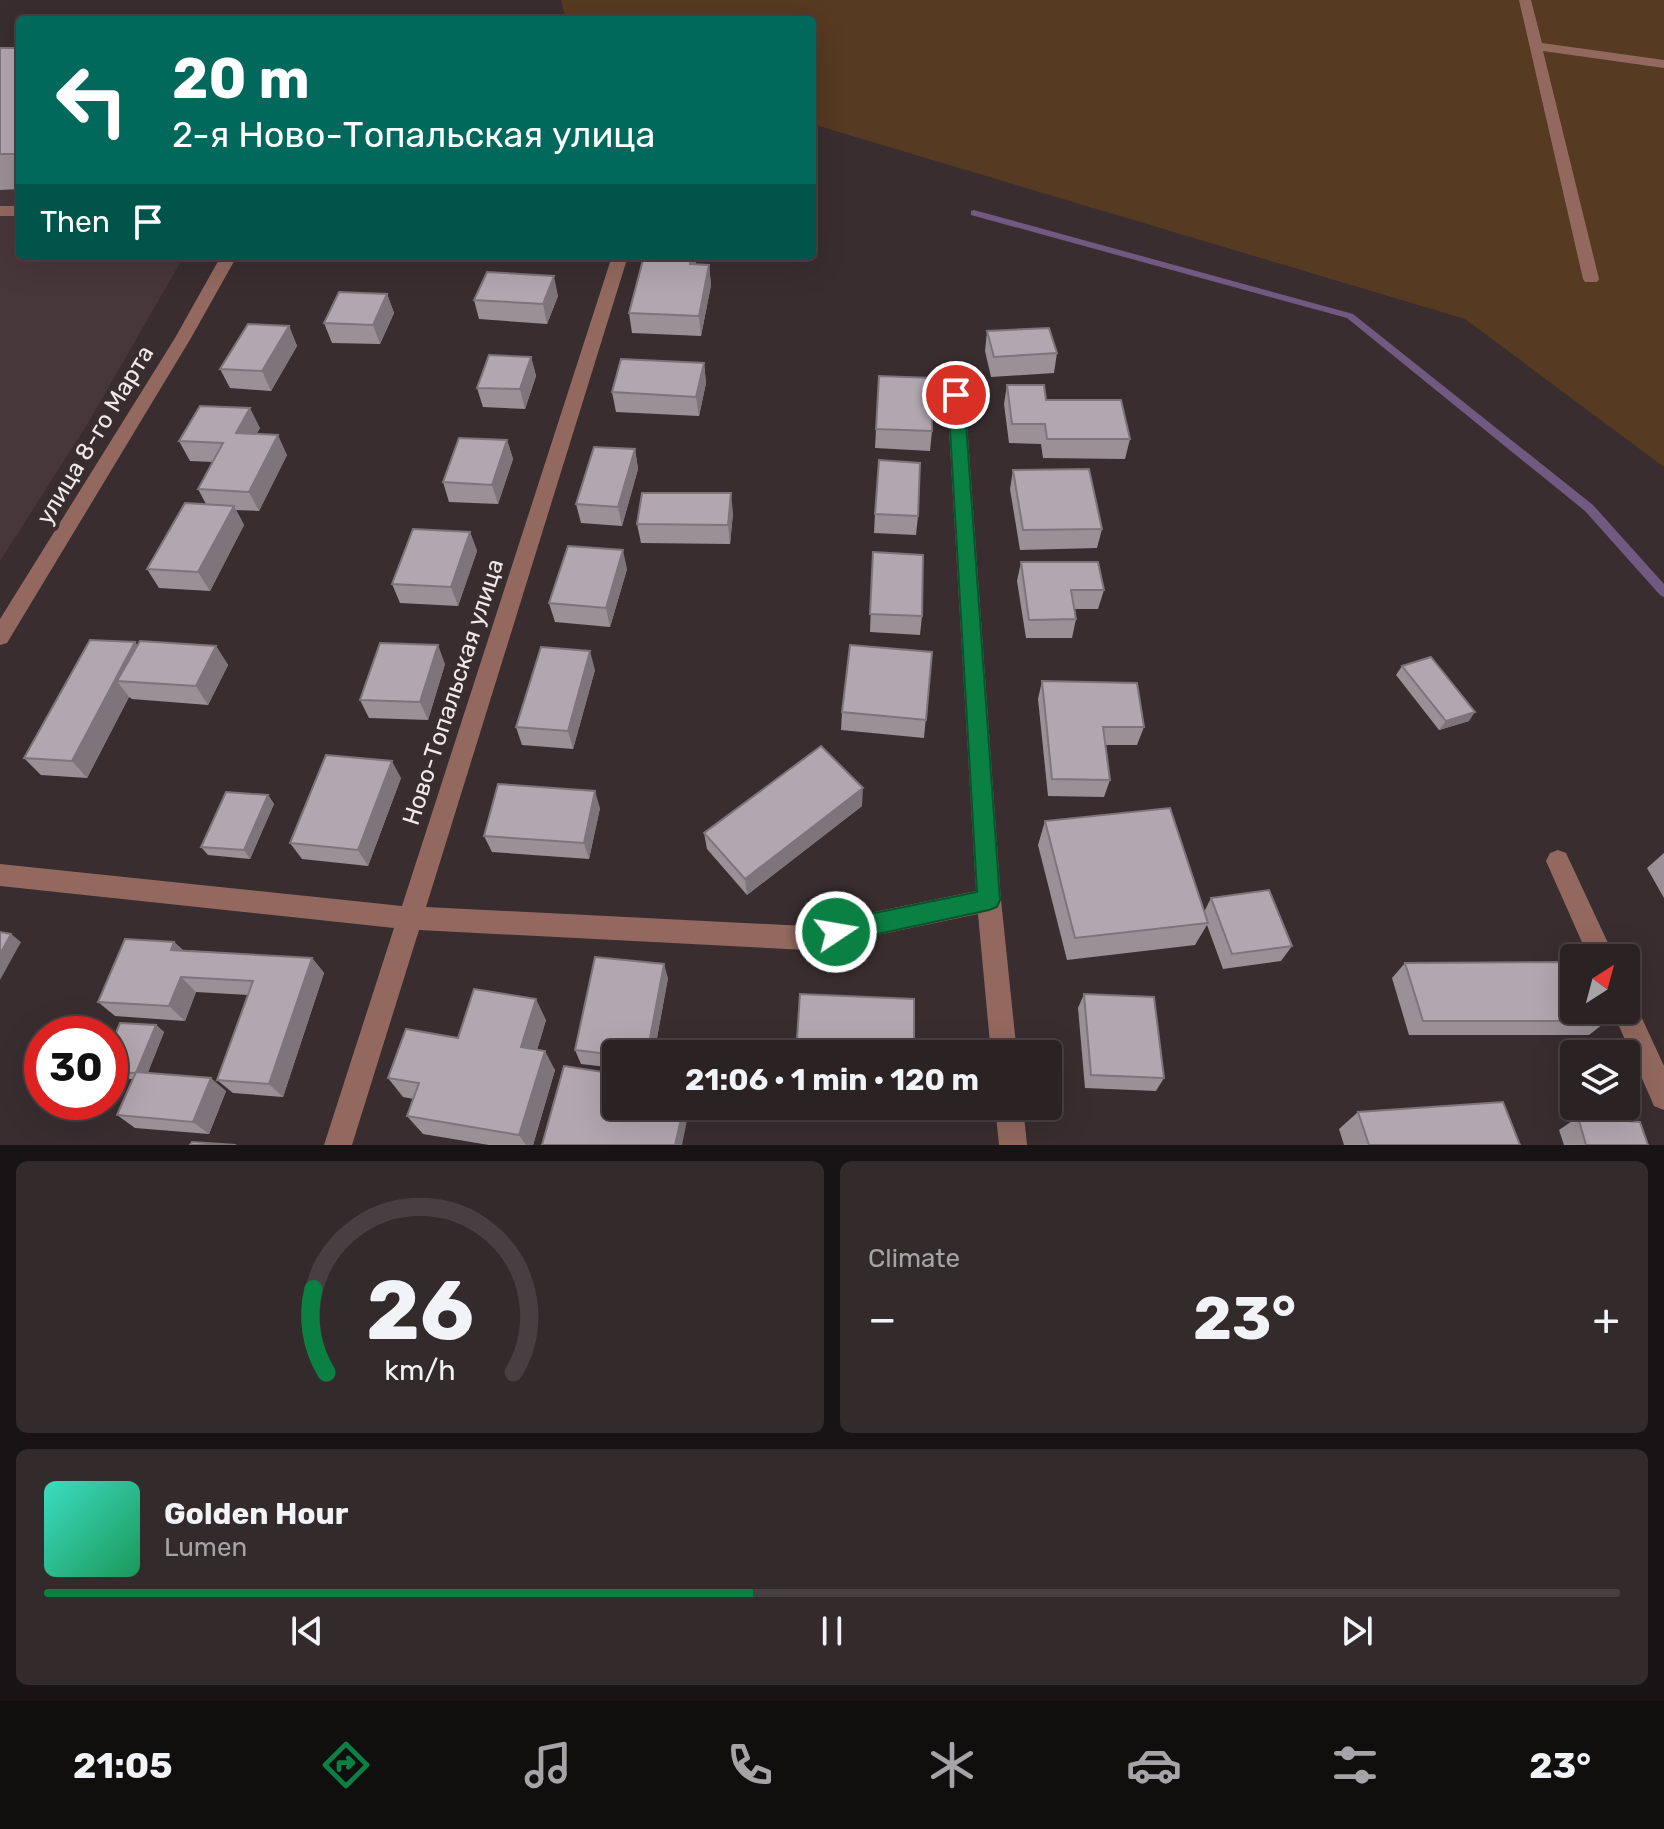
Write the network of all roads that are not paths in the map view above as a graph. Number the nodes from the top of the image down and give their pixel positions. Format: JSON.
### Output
{"nodes":[{"id":1,"x":1525,"y":0,"type":"edge"},
{"id":2,"x":1536,"y":46,"type":"junction"},
{"id":3,"x":1664,"y":64,"type":"edge"},
{"id":4,"x":227,"y":260,"type":"edge"},
{"id":5,"x":619,"y":260,"type":"edge"},
{"id":6,"x":1591,"y":279,"type":"dead end"},
{"id":7,"x":956,"y":395,"type":"dead end"},
{"id":8,"x":0,"y":637,"type":"edge"},
{"id":9,"x":1558,"y":861,"type":"dead end"},
{"id":10,"x":0,"y":875,"type":"edge"},
{"id":11,"x":989,"y":900,"type":"junction"},
{"id":12,"x":408,"y":918,"type":"junction"},
{"id":13,"x":1596,"y":944,"type":"edge"},
{"id":14,"x":1631,"y":1024,"type":"edge"},
{"id":15,"x":1003,"y":1040,"type":"edge"},
{"id":16,"x":1664,"y":1096,"type":"edge"},
{"id":17,"x":1010,"y":1120,"type":"edge"},
{"id":18,"x":338,"y":1145,"type":"edge"},
{"id":19,"x":1013,"y":1145,"type":"edge"}],
"edges":[{"from":1,"to":2,"type":"street"},
{"from":2,"to":3,"type":"street"},
{"from":2,"to":6,"type":"street"},
{"from":4,"to":8,"type":"street","name":"улица 8-го Марта"},
{"from":5,"to":12,"type":"street","name":"Ново-Топальская улица"},
{"from":7,"to":11,"type":"street"},
{"from":9,"to":13,"type":"street"},
{"from":10,"to":12,"type":"street"},
{"from":11,"to":12,"type":"street"},
{"from":11,"to":15,"type":"street"},
{"from":12,"to":18,"type":"street","name":"Ново-Топальская улица"},
{"from":14,"to":16,"type":"street"},
{"from":17,"to":19,"type":"street"}]}
